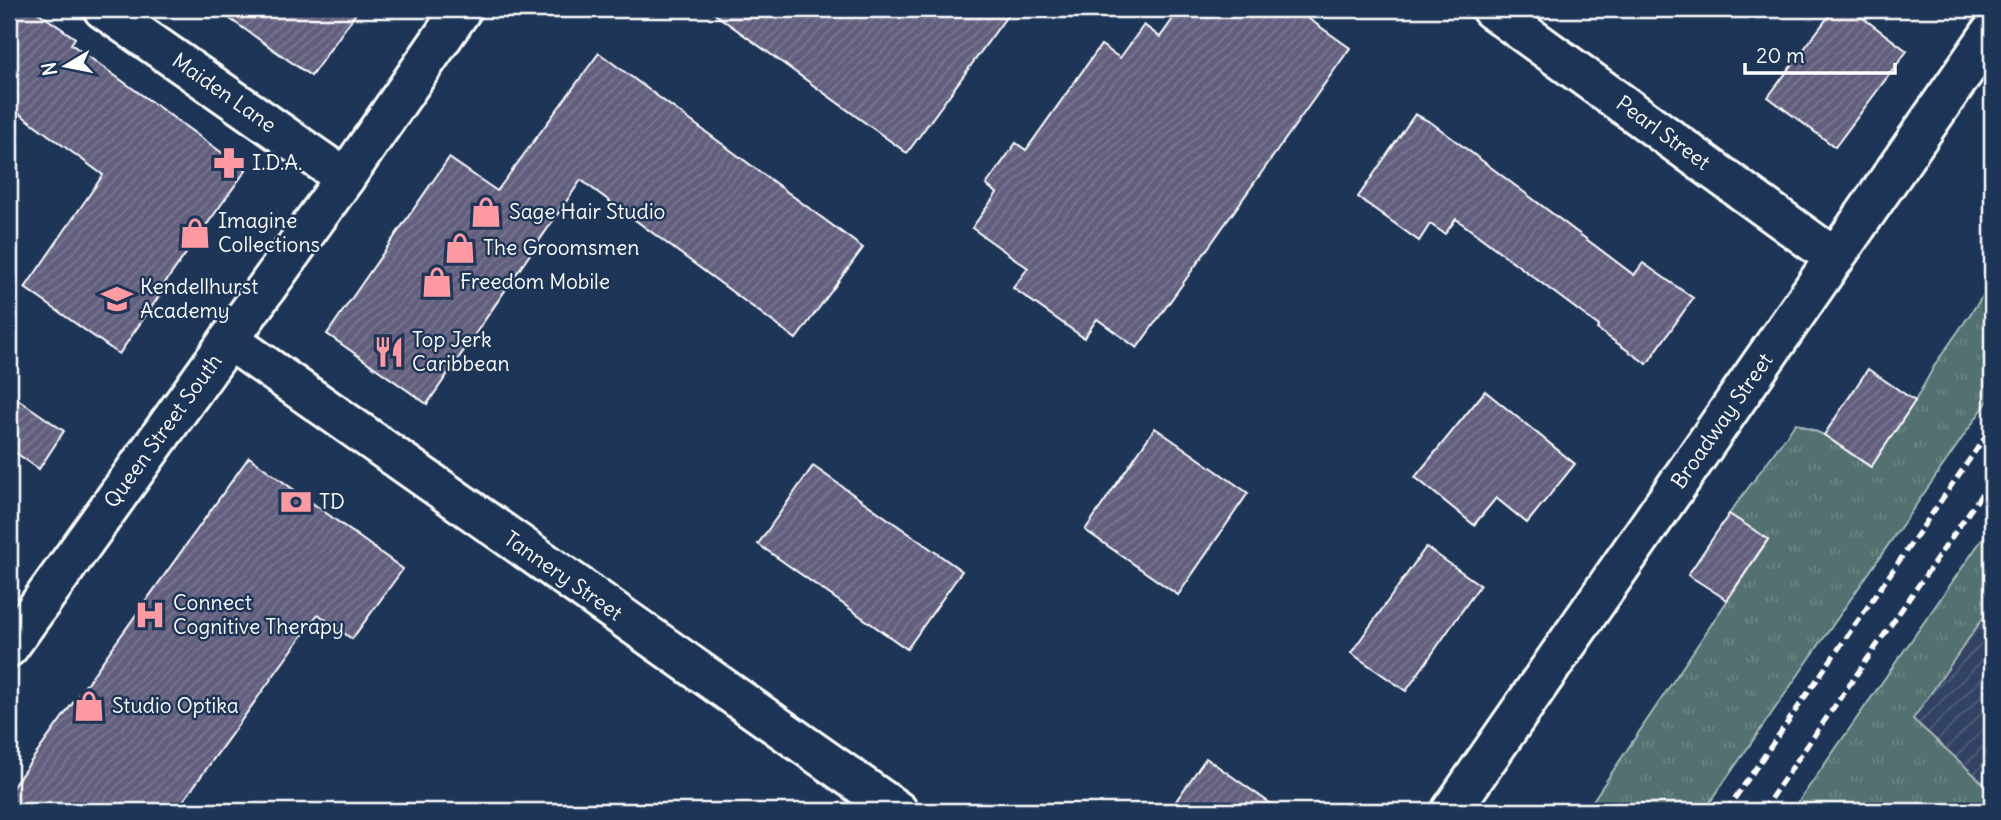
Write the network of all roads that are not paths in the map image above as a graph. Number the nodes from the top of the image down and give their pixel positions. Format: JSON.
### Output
{"nodes":[{"id":1,"x":103,"y":9,"type":"edge"},
{"id":2,"x":462,"y":9,"type":"edge"},
{"id":3,"x":1491,"y":9,"type":"edge"},
{"id":4,"x":1992,"y":31,"type":"edge"},
{"id":5,"x":345,"y":178,"type":"junction"},
{"id":6,"x":1835,"y":258,"type":"junction"},
{"id":7,"x":229,"y":340,"type":"junction"},
{"id":8,"x":9,"y":648,"type":"edge"},
{"id":9,"x":898,"y":811,"type":"edge"},
{"id":10,"x":1451,"y":811,"type":"edge"}],
"edges":[{"from":1,"to":5,"type":"street","name":"Maiden Lane"},
{"from":2,"to":5,"type":"street","name":"Queen Street South"},
{"from":3,"to":6,"type":"street","name":"Pearl Street"},
{"from":4,"to":6,"type":"street","name":"Broadway Street"},
{"from":5,"to":7,"type":"street","name":"Queen Street South"},
{"from":6,"to":10,"type":"street","name":"Broadway Street"},
{"from":7,"to":8,"type":"street","name":"Queen Street South"},
{"from":7,"to":9,"type":"street","name":"Tannery Street"}]}
